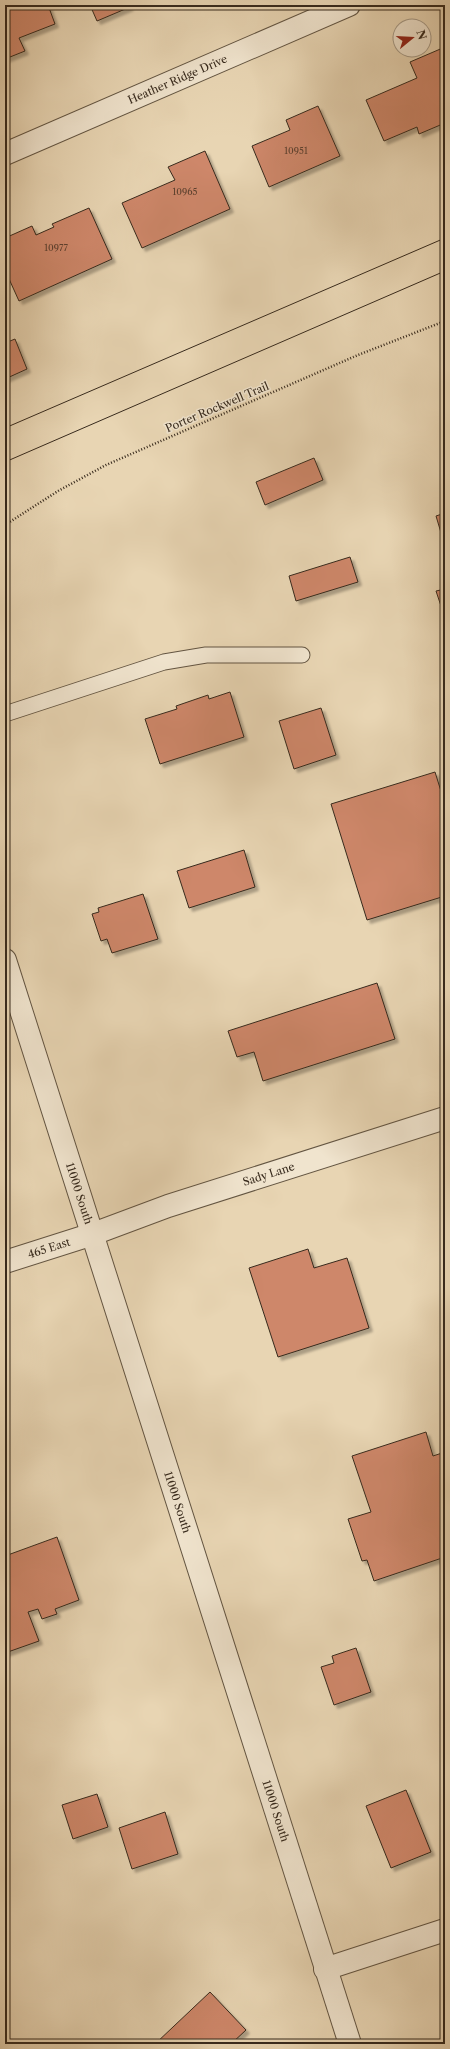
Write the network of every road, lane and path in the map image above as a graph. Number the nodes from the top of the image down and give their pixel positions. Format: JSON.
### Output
{"nodes":[{"id":1,"x":349,"y":5,"type":"edge"},
{"id":2,"x":5,"y":154,"type":"edge"},
{"id":3,"x":445,"y":321,"type":"edge"},
{"id":4,"x":5,"y":525,"type":"edge"},
{"id":5,"x":302,"y":655,"type":"dead end"},
{"id":6,"x":5,"y":714,"type":"edge"},
{"id":7,"x":5,"y":960,"type":"edge"},
{"id":8,"x":445,"y":1118,"type":"edge"},
{"id":9,"x":93,"y":1234,"type":"junction"},
{"id":10,"x":5,"y":1262,"type":"edge"},
{"id":11,"x":445,"y":1930,"type":"edge"},
{"id":12,"x":326,"y":1968,"type":"junction"},
{"id":13,"x":350,"y":2044,"type":"edge"}],
"edges":[{"from":1,"to":2,"type":"street","name":"Heather Ridge Drive"},
{"from":3,"to":4,"type":"path","name":"Porter Rockwell Trail"},
{"from":5,"to":6,"type":"lane"},
{"from":7,"to":9,"type":"street","name":"11000 South"},
{"from":8,"to":9,"type":"street","name":"Sady Lane"},
{"from":9,"to":10,"type":"street","name":"465 East"},
{"from":9,"to":12,"type":"street","name":"11000 South"},
{"from":11,"to":12,"type":"street"},
{"from":12,"to":13,"type":"street","name":"11000 South"}]}
